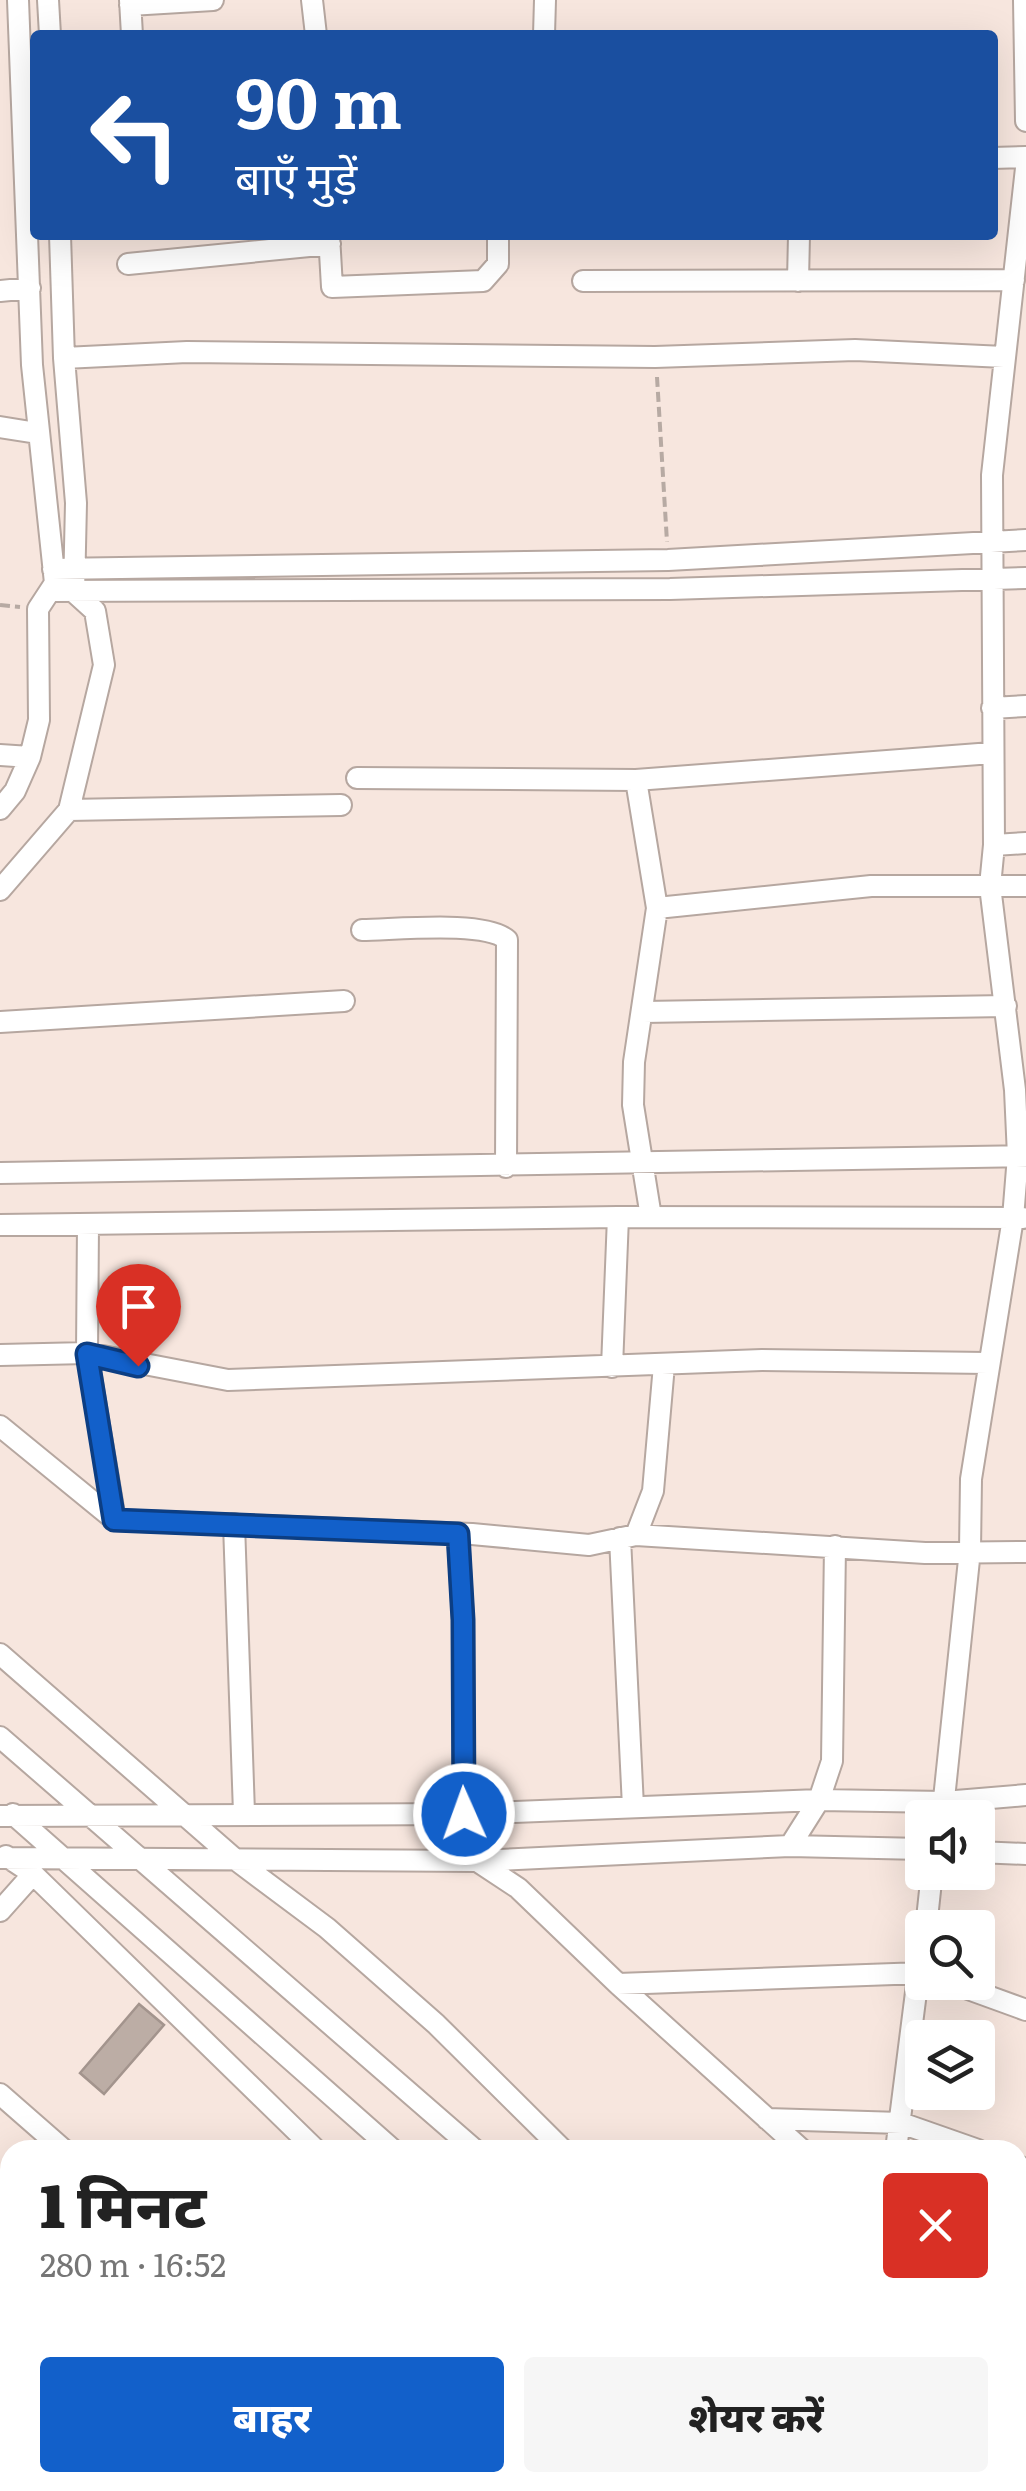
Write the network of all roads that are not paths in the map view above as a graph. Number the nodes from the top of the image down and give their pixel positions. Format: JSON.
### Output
{"nodes":[{"id":1,"x":18,"y":0,"type":"edge"},
{"id":2,"x":48,"y":0,"type":"edge"},
{"id":3,"x":213,"y":0,"type":"edge"},
{"id":4,"x":312,"y":0,"type":"edge"},
{"id":5,"x":546,"y":0,"type":"edge"},
{"id":6,"x":1024,"y":0,"type":"edge"},
{"id":7,"x":130,"y":3,"type":"edge"},
{"id":8,"x":50,"y":30,"type":"edge"},
{"id":9,"x":132,"y":30,"type":"edge"},
{"id":10,"x":315,"y":30,"type":"edge"},
{"id":11,"x":544,"y":30,"type":"edge"},
{"id":12,"x":10,"y":35,"type":"edge"},
{"id":13,"x":1026,"y":121,"type":"edge"},
{"id":14,"x":1026,"y":157,"type":"edge"},
{"id":15,"x":998,"y":158,"type":"edge"},
{"id":16,"x":1026,"y":168,"type":"edge"},
{"id":17,"x":60,"y":240,"type":"edge"},
{"id":18,"x":330,"y":240,"type":"edge"},
{"id":19,"x":498,"y":240,"type":"edge"},
{"id":20,"x":798,"y":240,"type":"edge"},
{"id":21,"x":128,"y":264,"type":"dead end"},
{"id":22,"x":1014,"y":280,"type":"junction"},
{"id":23,"x":583,"y":281,"type":"dead end"},
{"id":24,"x":798,"y":281,"type":"junction"},
{"id":25,"x":30,"y":288,"type":"junction"},
{"id":26,"x":0,"y":291,"type":"edge"},
{"id":27,"x":1004,"y":357,"type":"junction"},
{"id":28,"x":64,"y":358,"type":"junction"},
{"id":29,"x":0,"y":427,"type":"edge"},
{"id":30,"x":36,"y":433,"type":"junction"},
{"id":31,"x":1026,"y":540,"type":"edge"},
{"id":32,"x":992,"y":541,"type":"junction"},
{"id":33,"x":77,"y":570,"type":"junction"},
{"id":34,"x":1026,"y":578,"type":"edge"},
{"id":35,"x":52,"y":580,"type":"junction"},
{"id":36,"x":992,"y":580,"type":"junction"},
{"id":37,"x":74,"y":592,"type":"junction"},
{"id":38,"x":1026,"y":706,"type":"edge"},
{"id":39,"x":992,"y":708,"type":"junction"},
{"id":40,"x":992,"y":752,"type":"junction"},
{"id":41,"x":0,"y":755,"type":"edge"},
{"id":42,"x":30,"y":757,"type":"junction"},
{"id":43,"x":357,"y":778,"type":"dead end"},
{"id":44,"x":636,"y":780,"type":"junction"},
{"id":45,"x":342,"y":805,"type":"dead end"},
{"id":46,"x":0,"y":808,"type":"edge"},
{"id":47,"x":69,"y":810,"type":"junction"},
{"id":48,"x":1026,"y":843,"type":"edge"},
{"id":49,"x":994,"y":845,"type":"junction"},
{"id":50,"x":990,"y":886,"type":"junction"},
{"id":51,"x":1026,"y":886,"type":"edge"},
{"id":52,"x":0,"y":890,"type":"edge"},
{"id":53,"x":657,"y":908,"type":"junction"},
{"id":54,"x":362,"y":930,"type":"dead end"},
{"id":55,"x":344,"y":1001,"type":"dead end"},
{"id":56,"x":1006,"y":1006,"type":"junction"},
{"id":57,"x":644,"y":1012,"type":"junction"},
{"id":58,"x":0,"y":1022,"type":"edge"},
{"id":59,"x":1016,"y":1039,"type":"edge"},
{"id":60,"x":1022,"y":1156,"type":"edge"},
{"id":61,"x":640,"y":1164,"type":"junction"},
{"id":62,"x":506,"y":1166,"type":"junction"},
{"id":63,"x":0,"y":1174,"type":"edge"},
{"id":64,"x":618,"y":1216,"type":"junction"},
{"id":65,"x":651,"y":1217,"type":"junction"},
{"id":66,"x":1022,"y":1222,"type":"edge"},
{"id":67,"x":88,"y":1224,"type":"junction"},
{"id":68,"x":0,"y":1225,"type":"edge"},
{"id":69,"x":0,"y":1354,"type":"edge"},
{"id":70,"x":87,"y":1354,"type":"junction"},
{"id":71,"x":987,"y":1363,"type":"junction"},
{"id":72,"x":612,"y":1366,"type":"junction"},
{"id":73,"x":664,"y":1366,"type":"junction"},
{"id":74,"x":0,"y":1426,"type":"edge"},
{"id":75,"x":114,"y":1520,"type":"junction"},
{"id":76,"x":234,"y":1524,"type":"junction"},
{"id":77,"x":458,"y":1534,"type":"junction"},
{"id":78,"x":628,"y":1537,"type":"junction"},
{"id":79,"x":836,"y":1546,"type":"junction"},
{"id":80,"x":970,"y":1550,"type":"junction"},
{"id":81,"x":1026,"y":1552,"type":"edge"},
{"id":82,"x":0,"y":1654,"type":"edge"},
{"id":83,"x":0,"y":1737,"type":"edge"},
{"id":84,"x":1026,"y":1795,"type":"edge"},
{"id":85,"x":819,"y":1800,"type":"junction"},
{"id":86,"x":944,"y":1800,"type":"edge"},
{"id":87,"x":995,"y":1801,"type":"edge"},
{"id":88,"x":0,"y":1802,"type":"edge"},
{"id":89,"x":905,"y":1807,"type":"edge"},
{"id":90,"x":633,"y":1808,"type":"junction"},
{"id":91,"x":181,"y":1812,"type":"junction"},
{"id":92,"x":244,"y":1813,"type":"junction"},
{"id":93,"x":464,"y":1814,"type":"junction"},
{"id":94,"x":8,"y":1816,"type":"edge"},
{"id":95,"x":91,"y":1817,"type":"junction"},
{"id":96,"x":790,"y":1846,"type":"junction"},
{"id":97,"x":905,"y":1849,"type":"edge"},
{"id":98,"x":995,"y":1853,"type":"edge"},
{"id":99,"x":1026,"y":1854,"type":"edge"},
{"id":100,"x":3,"y":1856,"type":"edge"},
{"id":101,"x":60,"y":1857,"type":"junction"},
{"id":102,"x":143,"y":1859,"type":"junction"},
{"id":103,"x":236,"y":1860,"type":"junction"},
{"id":104,"x":477,"y":1861,"type":"junction"},
{"id":105,"x":33,"y":1874,"type":"junction"},
{"id":106,"x":0,"y":1912,"type":"edge"},
{"id":107,"x":905,"y":1973,"type":"edge"},
{"id":108,"x":618,"y":1984,"type":"junction"},
{"id":109,"x":995,"y":1999,"type":"edge"},
{"id":110,"x":916,"y":2000,"type":"edge"},
{"id":111,"x":1026,"y":2010,"type":"edge"},
{"id":112,"x":0,"y":2094,"type":"edge"},
{"id":113,"x":767,"y":2119,"type":"junction"},
{"id":114,"x":901,"y":2123,"type":"junction"},
{"id":115,"x":53,"y":2140,"type":"edge"},
{"id":116,"x":306,"y":2140,"type":"edge"},
{"id":117,"x":381,"y":2140,"type":"edge"},
{"id":118,"x":463,"y":2140,"type":"edge"},
{"id":119,"x":554,"y":2140,"type":"edge"},
{"id":120,"x":791,"y":2140,"type":"edge"},
{"id":121,"x":898,"y":2140,"type":"edge"},
{"id":122,"x":949,"y":2140,"type":"edge"}],
"edges":[{"from":1,"to":12,"type":"street"},
{"from":2,"to":8,"type":"street"},
{"from":3,"to":7,"type":"street"},
{"from":4,"to":10,"type":"street"},
{"from":5,"to":11,"type":"street"},
{"from":6,"to":13,"type":"street"},
{"from":7,"to":9,"type":"street"},
{"from":12,"to":25,"type":"street"},
{"from":14,"to":15,"type":"street"},
{"from":16,"to":22,"type":"street"},
{"from":17,"to":28,"type":"street"},
{"from":18,"to":19,"type":"street"},
{"from":18,"to":21,"type":"street"},
{"from":20,"to":24,"type":"street"},
{"from":22,"to":24,"type":"street"},
{"from":22,"to":27,"type":"street"},
{"from":23,"to":24,"type":"street"},
{"from":25,"to":26,"type":"street"},
{"from":25,"to":30,"type":"street"},
{"from":27,"to":28,"type":"street"},
{"from":27,"to":32,"type":"street"},
{"from":28,"to":33,"type":"street"},
{"from":29,"to":30,"type":"street"},
{"from":30,"to":35,"type":"street"},
{"from":31,"to":32,"type":"street"},
{"from":32,"to":33,"type":"street"},
{"from":32,"to":36,"type":"street"},
{"from":33,"to":35,"type":"street"},
{"from":33,"to":37,"type":"street"},
{"from":34,"to":36,"type":"street"},
{"from":35,"to":37,"type":"street"},
{"from":35,"to":42,"type":"street"},
{"from":36,"to":37,"type":"street"},
{"from":36,"to":39,"type":"street"},
{"from":37,"to":47,"type":"street"},
{"from":38,"to":39,"type":"street"},
{"from":39,"to":40,"type":"street"},
{"from":40,"to":44,"type":"street"},
{"from":40,"to":49,"type":"street"},
{"from":41,"to":42,"type":"street"},
{"from":42,"to":46,"type":"street"},
{"from":43,"to":44,"type":"street"},
{"from":44,"to":53,"type":"street"},
{"from":45,"to":47,"type":"street"},
{"from":47,"to":52,"type":"street"},
{"from":48,"to":49,"type":"street"},
{"from":49,"to":50,"type":"street"},
{"from":50,"to":51,"type":"street"},
{"from":50,"to":53,"type":"street"},
{"from":50,"to":56,"type":"street"},
{"from":53,"to":57,"type":"street"},
{"from":54,"to":62,"type":"street"},
{"from":55,"to":58,"type":"street"},
{"from":56,"to":57,"type":"street"},
{"from":56,"to":59,"type":"street"},
{"from":57,"to":61,"type":"street"},
{"from":59,"to":60,"type":"street"},
{"from":60,"to":61,"type":"street"},
{"from":60,"to":66,"type":"street"},
{"from":61,"to":62,"type":"street"},
{"from":61,"to":65,"type":"street"},
{"from":62,"to":63,"type":"street"},
{"from":64,"to":65,"type":"street"},
{"from":64,"to":67,"type":"street"},
{"from":64,"to":72,"type":"street"},
{"from":65,"to":66,"type":"street"},
{"from":66,"to":71,"type":"street"},
{"from":67,"to":68,"type":"street"},
{"from":67,"to":70,"type":"street"},
{"from":69,"to":70,"type":"street"},
{"from":70,"to":72,"type":"street"},
{"from":70,"to":75,"type":"street"},
{"from":71,"to":73,"type":"street"},
{"from":71,"to":80,"type":"street"},
{"from":72,"to":73,"type":"street"},
{"from":73,"to":78,"type":"street"},
{"from":74,"to":75,"type":"street"},
{"from":75,"to":76,"type":"street"},
{"from":76,"to":77,"type":"street"},
{"from":76,"to":92,"type":"street"},
{"from":77,"to":78,"type":"street"},
{"from":77,"to":93,"type":"street"},
{"from":78,"to":79,"type":"street"},
{"from":78,"to":90,"type":"street"},
{"from":79,"to":80,"type":"street"},
{"from":79,"to":85,"type":"street"},
{"from":80,"to":81,"type":"street"},
{"from":80,"to":86,"type":"street"},
{"from":82,"to":91,"type":"street"},
{"from":83,"to":95,"type":"street"},
{"from":84,"to":87,"type":"street"},
{"from":85,"to":89,"type":"street"},
{"from":85,"to":90,"type":"street"},
{"from":85,"to":96,"type":"street"},
{"from":88,"to":94,"type":"street"},
{"from":90,"to":93,"type":"street"},
{"from":91,"to":92,"type":"street"},
{"from":91,"to":95,"type":"street"},
{"from":91,"to":103,"type":"street"},
{"from":92,"to":93,"type":"street"},
{"from":94,"to":95,"type":"street"},
{"from":94,"to":101,"type":"street"},
{"from":95,"to":102,"type":"street"},
{"from":96,"to":97,"type":"street"},
{"from":96,"to":104,"type":"street"},
{"from":98,"to":99,"type":"street"},
{"from":100,"to":101,"type":"street"},
{"from":100,"to":105,"type":"street"},
{"from":101,"to":102,"type":"street"},
{"from":101,"to":117,"type":"street"},
{"from":102,"to":103,"type":"street"},
{"from":102,"to":118,"type":"street"},
{"from":103,"to":104,"type":"street"},
{"from":103,"to":119,"type":"street"},
{"from":104,"to":108,"type":"street"},
{"from":105,"to":106,"type":"street"},
{"from":105,"to":116,"type":"street"},
{"from":107,"to":108,"type":"street"},
{"from":108,"to":113,"type":"street"},
{"from":109,"to":111,"type":"street"},
{"from":110,"to":114,"type":"street"},
{"from":112,"to":115,"type":"street"},
{"from":113,"to":114,"type":"street"},
{"from":113,"to":120,"type":"street"},
{"from":114,"to":121,"type":"street"},
{"from":114,"to":122,"type":"street"}]}
